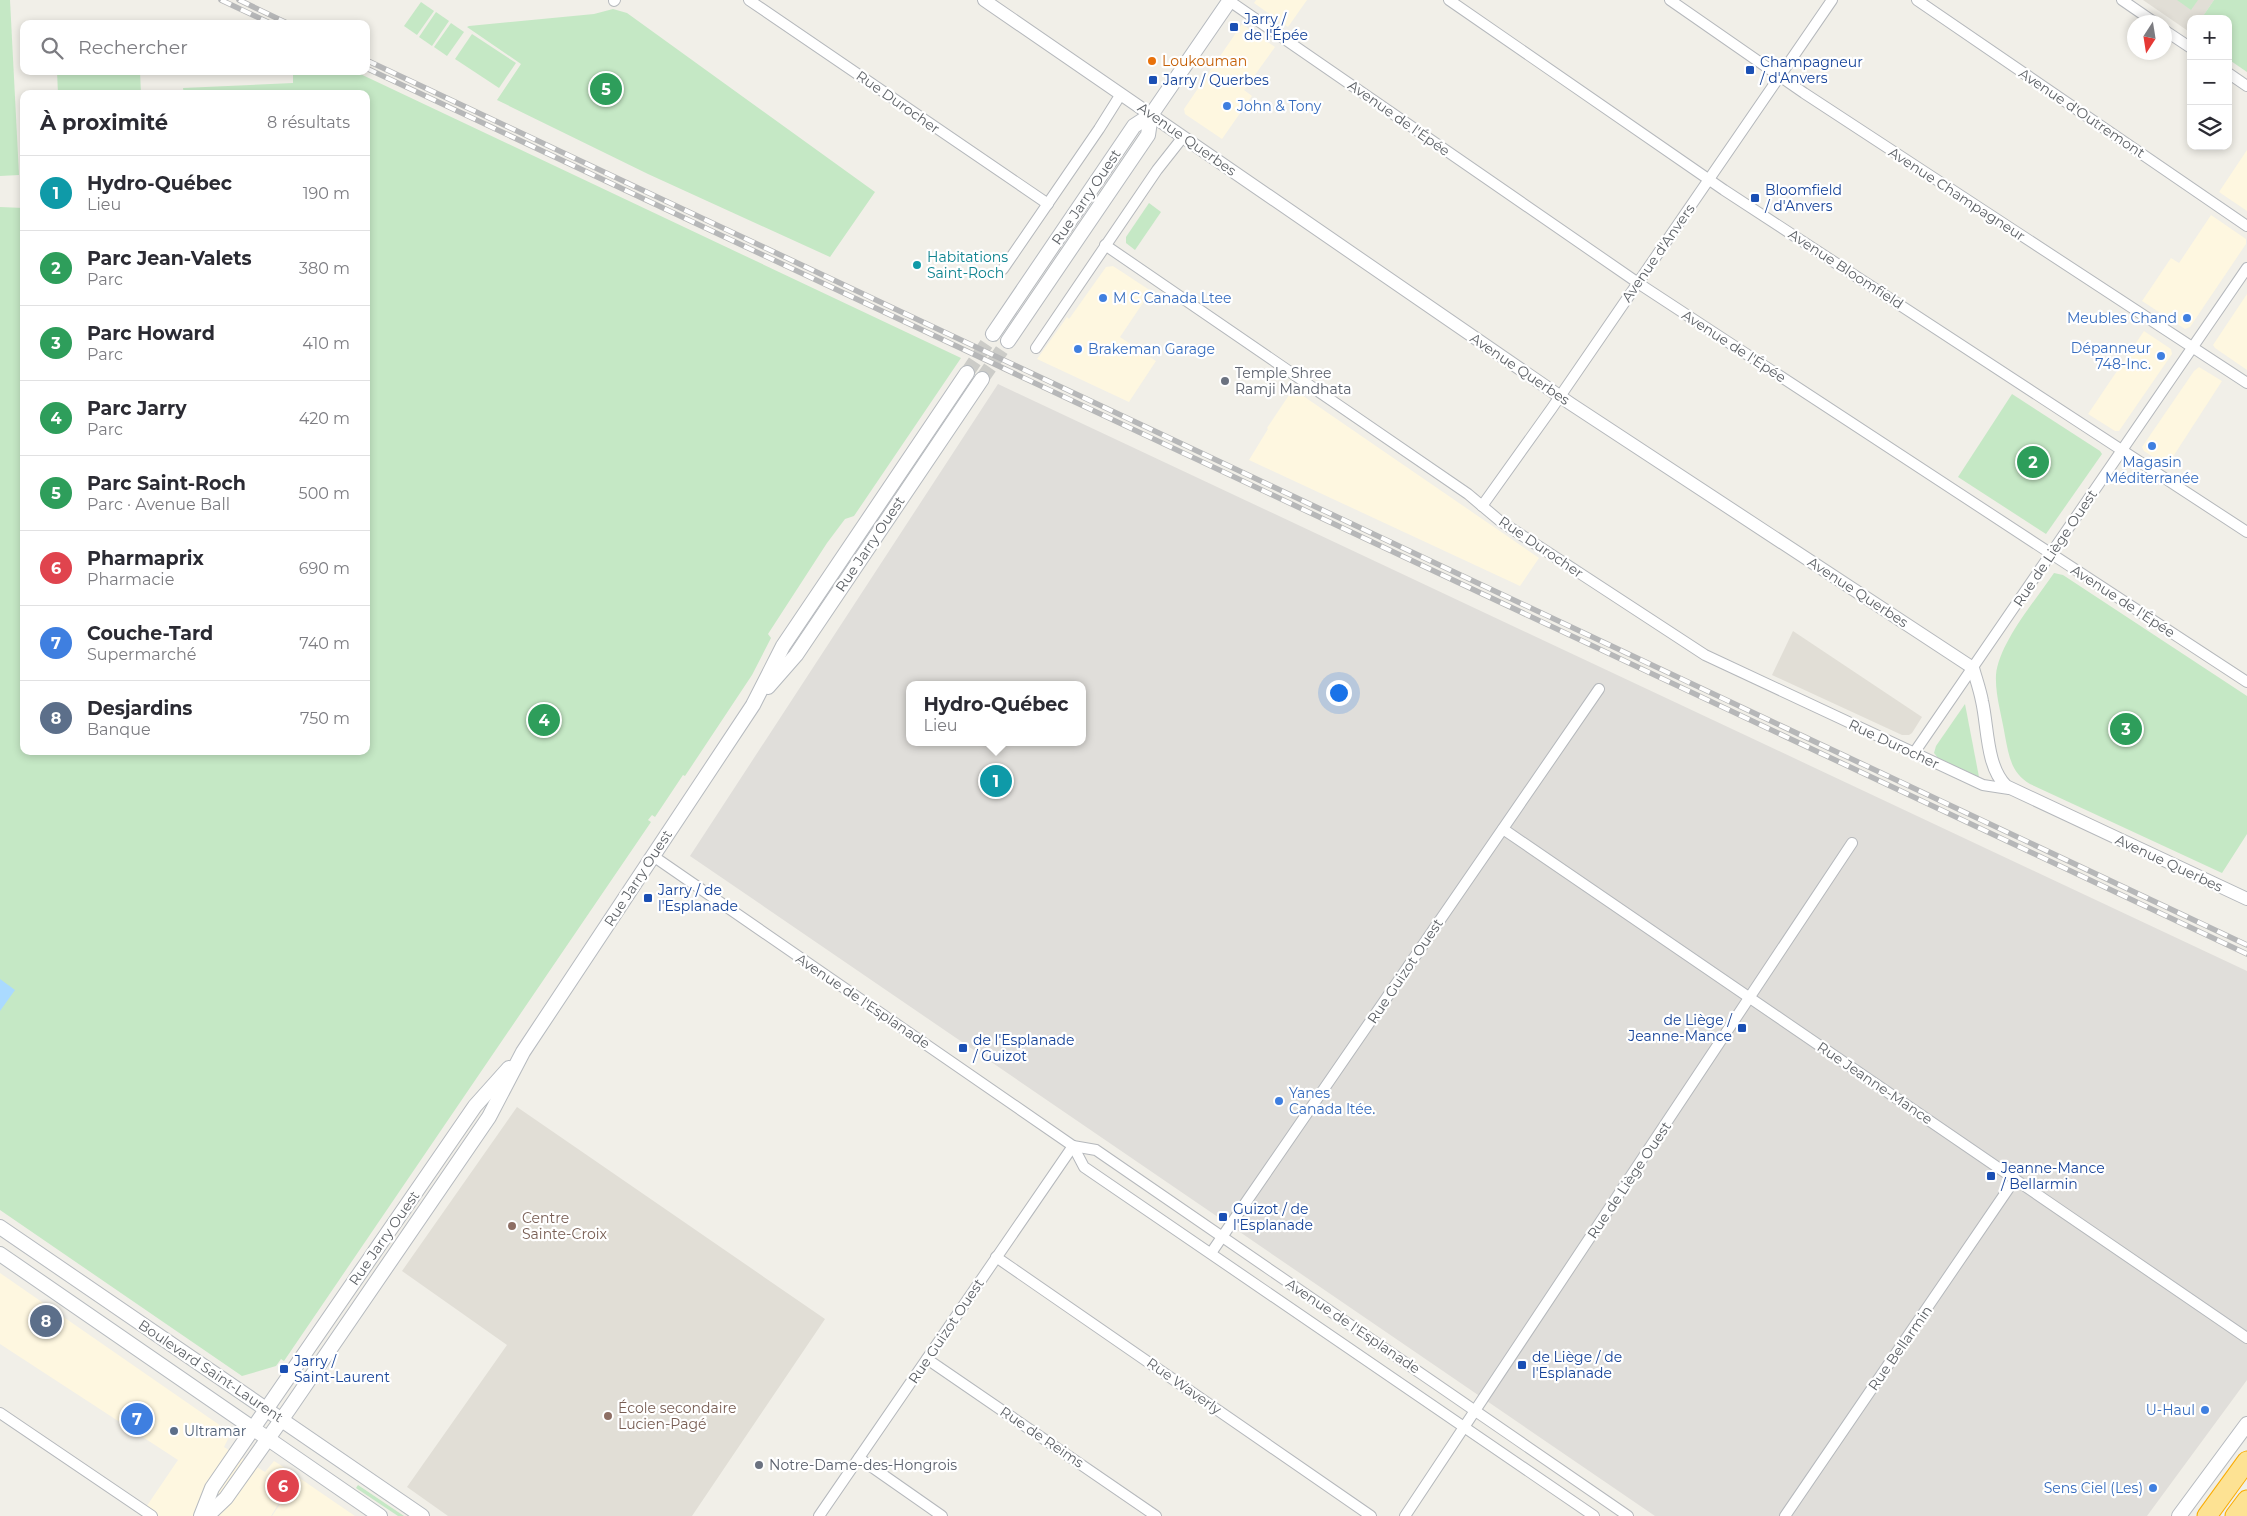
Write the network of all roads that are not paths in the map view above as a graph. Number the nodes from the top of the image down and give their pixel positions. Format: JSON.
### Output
{"nodes":[{"id":1,"x":749,"y":0,"type":"edge"},
{"id":2,"x":984,"y":0,"type":"edge"},
{"id":3,"x":1229,"y":0,"type":"edge"},
{"id":4,"x":1449,"y":0,"type":"edge"},
{"id":5,"x":1670,"y":0,"type":"edge"},
{"id":6,"x":1832,"y":0,"type":"edge"},
{"id":7,"x":1918,"y":0,"type":"edge"},
{"id":8,"x":2122,"y":0,"type":"edge"},
{"id":9,"x":2144,"y":15,"type":"edge"},
{"id":10,"x":2172,"y":35,"type":"edge"},
{"id":11,"x":2187,"y":45,"type":"edge"},
{"id":12,"x":1780,"y":76,"type":"junction"},
{"id":13,"x":2232,"y":76,"type":"edge"},
{"id":14,"x":2247,"y":86,"type":"edge"},
{"id":15,"x":1121,"y":94,"type":"junction"},
{"id":16,"x":1151,"y":115,"type":"junction"},
{"id":17,"x":1183,"y":137,"type":"junction"},
{"id":18,"x":1709,"y":179,"type":"junction"},
{"id":19,"x":1048,"y":204,"type":"junction"},
{"id":20,"x":2247,"y":226,"type":"edge"},
{"id":21,"x":1105,"y":245,"type":"junction"},
{"id":22,"x":2247,"y":268,"type":"edge"},
{"id":23,"x":1003,"y":269,"type":"dead end"},
{"id":24,"x":1638,"y":283,"type":"junction"},
{"id":25,"x":993,"y":334,"type":"tunnel mouth"},
{"id":26,"x":1008,"y":340,"type":"tunnel mouth"},
{"id":27,"x":1036,"y":348,"type":"dead end"},
{"id":28,"x":2192,"y":348,"type":"junction"},
{"id":29,"x":967,"y":373,"type":"tunnel mouth"},
{"id":30,"x":982,"y":379,"type":"tunnel mouth"},
{"id":31,"x":2247,"y":383,"type":"edge"},
{"id":32,"x":1560,"y":396,"type":"junction"},
{"id":33,"x":2122,"y":450,"type":"junction"},
{"id":34,"x":1482,"y":506,"type":"junction"},
{"id":35,"x":2247,"y":532,"type":"edge"},
{"id":36,"x":2052,"y":554,"type":"junction"},
{"id":37,"x":1973,"y":668,"type":"junction"},
{"id":38,"x":2247,"y":682,"type":"edge"},
{"id":39,"x":1599,"y":689,"type":"dead end"},
{"id":40,"x":753,"y":705,"type":"junction"},
{"id":41,"x":1914,"y":753,"type":"junction"},
{"id":42,"x":2009,"y":789,"type":"junction"},
{"id":43,"x":1503,"y":828,"type":"junction"},
{"id":44,"x":1852,"y":843,"type":"dead end"},
{"id":45,"x":653,"y":856,"type":"junction"},
{"id":46,"x":2247,"y":900,"type":"edge"},
{"id":47,"x":1749,"y":997,"type":"junction"},
{"id":48,"x":523,"y":1052,"type":"junction"},
{"id":49,"x":1073,"y":1146,"type":"junction"},
{"id":50,"x":2015,"y":1179,"type":"junction"},
{"id":51,"x":0,"y":1227,"type":"edge"},
{"id":52,"x":1223,"y":1237,"type":"junction"},
{"id":53,"x":1211,"y":1253,"type":"junction"},
{"id":54,"x":0,"y":1254,"type":"edge"},
{"id":55,"x":996,"y":1257,"type":"junction"},
{"id":56,"x":2247,"y":1338,"type":"edge"},
{"id":57,"x":927,"y":1359,"type":"junction"},
{"id":58,"x":266,"y":1409,"type":"junction"},
{"id":59,"x":1476,"y":1410,"type":"junction"},
{"id":60,"x":0,"y":1412,"type":"edge"},
{"id":61,"x":282,"y":1420,"type":"junction"},
{"id":62,"x":2247,"y":1424,"type":"edge"},
{"id":63,"x":1464,"y":1427,"type":"junction"},
{"id":64,"x":252,"y":1429,"type":"junction"},
{"id":65,"x":267,"y":1439,"type":"junction"},
{"id":66,"x":859,"y":1458,"type":"junction"},
{"id":67,"x":2247,"y":1461,"type":"edge"},
{"id":68,"x":2247,"y":1500,"type":"edge"},
{"id":69,"x":152,"y":1516,"type":"edge"},
{"id":70,"x":201,"y":1516,"type":"edge"},
{"id":71,"x":207,"y":1516,"type":"edge"},
{"id":72,"x":380,"y":1516,"type":"edge"},
{"id":73,"x":422,"y":1516,"type":"edge"},
{"id":74,"x":819,"y":1516,"type":"edge"},
{"id":75,"x":942,"y":1516,"type":"edge"},
{"id":76,"x":1156,"y":1516,"type":"edge"},
{"id":77,"x":1371,"y":1516,"type":"edge"},
{"id":78,"x":1405,"y":1516,"type":"edge"},
{"id":79,"x":1594,"y":1516,"type":"edge"},
{"id":80,"x":1628,"y":1516,"type":"edge"},
{"id":81,"x":1785,"y":1516,"type":"edge"},
{"id":82,"x":2179,"y":1516,"type":"edge"},
{"id":83,"x":2207,"y":1516,"type":"edge"},
{"id":84,"x":2235,"y":1516,"type":"edge"}],
"edges":[{"from":1,"to":19,"type":"street","name":"Rue Durocher"},
{"from":2,"to":15,"type":"street","name":"Avenue Querbes"},
{"from":3,"to":16,"type":"main road","name":"Rue Jarry Ouest"},
{"from":3,"to":24,"type":"street","name":"Avenue de l'Épée"},
{"from":4,"to":18,"type":"street","name":"Avenue Bloomfield"},
{"from":5,"to":12,"type":"street","name":"Avenue Champagneur"},
{"from":6,"to":12,"type":"street","name":"Avenue d'Anvers"},
{"from":7,"to":20,"type":"street","name":"Avenue d'Outremont"},
{"from":8,"to":9,"type":"street"},
{"from":10,"to":11,"type":"street"},
{"from":12,"to":18,"type":"street","name":"Avenue d'Anvers"},
{"from":12,"to":28,"type":"street","name":"Avenue Champagneur"},
{"from":13,"to":14,"type":"street"},
{"from":15,"to":16,"type":"street","name":"Avenue Querbes"},
{"from":15,"to":19,"type":"street","name":"Rue Jarry Ouest"},
{"from":16,"to":17,"type":"street","name":"Avenue Querbes"},
{"from":16,"to":25,"type":"main road","name":"Rue Jarry Ouest"},
{"from":16,"to":26,"type":"main road","name":"Rue Jarry Ouest"},
{"from":17,"to":21,"type":"street"},
{"from":17,"to":32,"type":"street","name":"Avenue Querbes"},
{"from":18,"to":24,"type":"street","name":"Avenue d'Anvers"},
{"from":18,"to":33,"type":"street","name":"Avenue Bloomfield"},
{"from":19,"to":23,"type":"street","name":"Rue Jarry Ouest"},
{"from":21,"to":27,"type":"street"},
{"from":21,"to":34,"type":"street","name":"Rue Durocher"},
{"from":22,"to":28,"type":"street","name":"Rue de Liège Ouest"},
{"from":24,"to":32,"type":"street","name":"Avenue d'Anvers"},
{"from":24,"to":36,"type":"street","name":"Avenue de l'Épée"},
{"from":28,"to":31,"type":"street","name":"Avenue Champagneur"},
{"from":28,"to":33,"type":"street","name":"Rue de Liège Ouest"},
{"from":29,"to":40,"type":"main road","name":"Rue Jarry Ouest"},
{"from":30,"to":40,"type":"main road","name":"Rue Jarry Ouest"},
{"from":32,"to":34,"type":"street","name":"Avenue d'Anvers"},
{"from":32,"to":37,"type":"street","name":"Avenue Querbes"},
{"from":33,"to":35,"type":"street","name":"Avenue Bloomfield"},
{"from":33,"to":36,"type":"street","name":"Rue de Liège Ouest"},
{"from":34,"to":41,"type":"street","name":"Rue Durocher"},
{"from":36,"to":37,"type":"street","name":"Rue de Liège Ouest"},
{"from":36,"to":38,"type":"street","name":"Avenue de l'Épée"},
{"from":37,"to":41,"type":"street","name":"Rue de Liège Ouest"},
{"from":37,"to":42,"type":"street"},
{"from":39,"to":43,"type":"street","name":"Rue Guizot Ouest"},
{"from":40,"to":45,"type":"main road","name":"Rue Jarry Ouest"},
{"from":41,"to":42,"type":"street","name":"Rue Durocher"},
{"from":42,"to":46,"type":"street","name":"Avenue Querbes"},
{"from":43,"to":47,"type":"street","name":"Rue Jeanne-Mance"},
{"from":43,"to":52,"type":"street","name":"Rue Guizot Ouest"},
{"from":44,"to":47,"type":"street","name":"Rue de Liège Ouest"},
{"from":45,"to":48,"type":"main road","name":"Rue Jarry Ouest"},
{"from":45,"to":49,"type":"street","name":"Avenue de l'Esplanade"},
{"from":47,"to":50,"type":"street","name":"Rue Jeanne-Mance"},
{"from":47,"to":59,"type":"street","name":"Rue de Liège Ouest"},
{"from":48,"to":58,"type":"main road","name":"Rue Jarry Ouest"},
{"from":48,"to":61,"type":"main road","name":"Rue Jarry Ouest"},
{"from":49,"to":52,"type":"street","name":"Avenue de l'Esplanade"},
{"from":49,"to":53,"type":"street","name":"Avenue de l'Esplanade"},
{"from":49,"to":55,"type":"street","name":"Rue Guizot Ouest"},
{"from":50,"to":56,"type":"street","name":"Rue Jeanne-Mance"},
{"from":50,"to":81,"type":"street","name":"Rue Bellarmin"},
{"from":51,"to":58,"type":"main road","name":"Boulevard Saint-Laurent"},
{"from":52,"to":53,"type":"street","name":"Rue Guizot Ouest"},
{"from":52,"to":59,"type":"street","name":"Avenue de l'Esplanade"},
{"from":53,"to":63,"type":"street","name":"Avenue de l'Esplanade"},
{"from":54,"to":64,"type":"main road","name":"Boulevard Saint-Laurent"},
{"from":55,"to":57,"type":"street","name":"Rue Guizot Ouest"},
{"from":55,"to":77,"type":"street","name":"Rue Waverly"},
{"from":57,"to":66,"type":"street","name":"Rue Guizot Ouest"},
{"from":57,"to":76,"type":"street","name":"Rue de Reims"},
{"from":58,"to":61,"type":"main road","name":"Boulevard Saint-Laurent"},
{"from":58,"to":64,"type":"main road","name":"Rue Jarry Ouest"},
{"from":59,"to":63,"type":"street","name":"Rue de Liège Ouest"},
{"from":59,"to":80,"type":"street","name":"Avenue de l'Esplanade"},
{"from":60,"to":69,"type":"street"},
{"from":61,"to":65,"type":"main road","name":"Rue Jarry Ouest"},
{"from":61,"to":73,"type":"main road","name":"Boulevard Saint-Laurent"},
{"from":62,"to":82,"type":"main road"},
{"from":63,"to":78,"type":"street","name":"Rue de Liège Ouest"},
{"from":63,"to":79,"type":"street","name":"Avenue de l'Esplanade"},
{"from":64,"to":65,"type":"main road","name":"Boulevard Saint-Laurent"},
{"from":64,"to":70,"type":"main road","name":"Rue Jarry Ouest"},
{"from":65,"to":71,"type":"main road","name":"Rue Jarry Ouest"},
{"from":65,"to":72,"type":"main road","name":"Boulevard Saint-Laurent"},
{"from":66,"to":74,"type":"street","name":"Rue Guizot Ouest"},
{"from":66,"to":75,"type":"street"},
{"from":67,"to":83,"type":"highway"},
{"from":68,"to":84,"type":"highway"}]}
